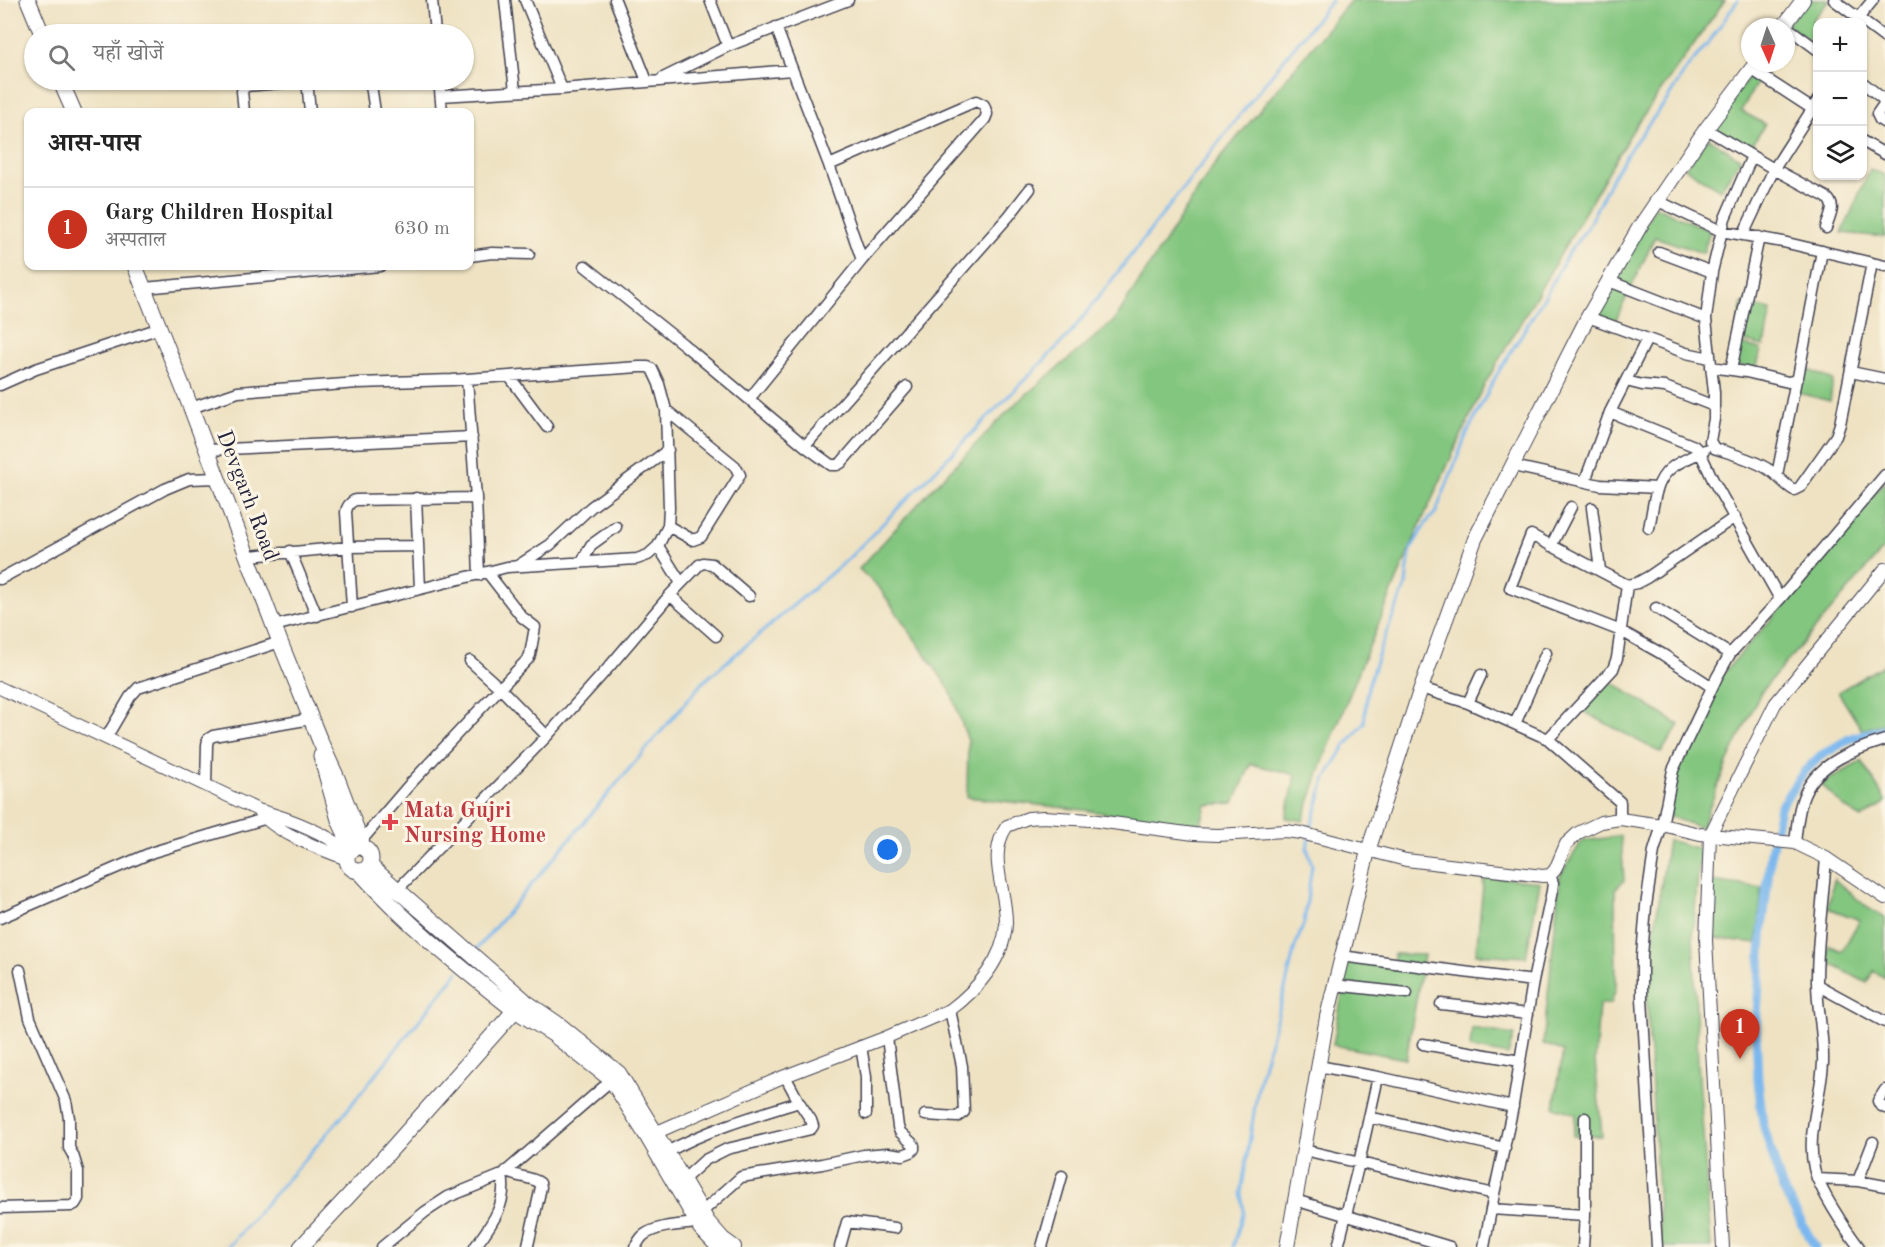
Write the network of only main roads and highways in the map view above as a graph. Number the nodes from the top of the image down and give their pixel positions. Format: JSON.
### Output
{"nodes":[{"id":1,"x":28,"y":0,"type":"edge"},
{"id":2,"x":1803,"y":0,"type":"edge"},
{"id":3,"x":1790,"y":18,"type":"edge"},
{"id":4,"x":38,"y":24,"type":"edge"},
{"id":5,"x":1749,"y":72,"type":"edge"},
{"id":6,"x":64,"y":90,"type":"edge"},
{"id":7,"x":72,"y":108,"type":"edge"},
{"id":8,"x":137,"y":270,"type":"edge"},
{"id":9,"x":355,"y":850,"type":"junction"},
{"id":10,"x":364,"y":868,"type":"junction"},
{"id":11,"x":503,"y":991,"type":"junction"},
{"id":12,"x":519,"y":1005,"type":"junction"},
{"id":13,"x":652,"y":1135,"type":"junction"},
{"id":14,"x":699,"y":1218,"type":"junction"},
{"id":15,"x":301,"y":1247,"type":"edge"},
{"id":16,"x":718,"y":1247,"type":"edge"},
{"id":17,"x":734,"y":1247,"type":"edge"},
{"id":18,"x":1287,"y":1247,"type":"edge"}],
"edges":[{"from":1,"to":4,"type":"main road"},
{"from":2,"to":3,"type":"main road"},
{"from":5,"to":18,"type":"main road"},
{"from":6,"to":7,"type":"main road"},
{"from":8,"to":9,"type":"main road","name":"Devgarh Road"},
{"from":9,"to":10,"type":"main road","name":"Devgarh Road"},
{"from":9,"to":10,"type":"main road"},
{"from":10,"to":11,"type":"main road"},
{"from":10,"to":11,"type":"main road"},
{"from":11,"to":12,"type":"main road"},
{"from":12,"to":13,"type":"main road"},
{"from":12,"to":15,"type":"main road"},
{"from":13,"to":14,"type":"main road"},
{"from":13,"to":14,"type":"main road"},
{"from":14,"to":16,"type":"main road"},
{"from":14,"to":17,"type":"main road"}]}
